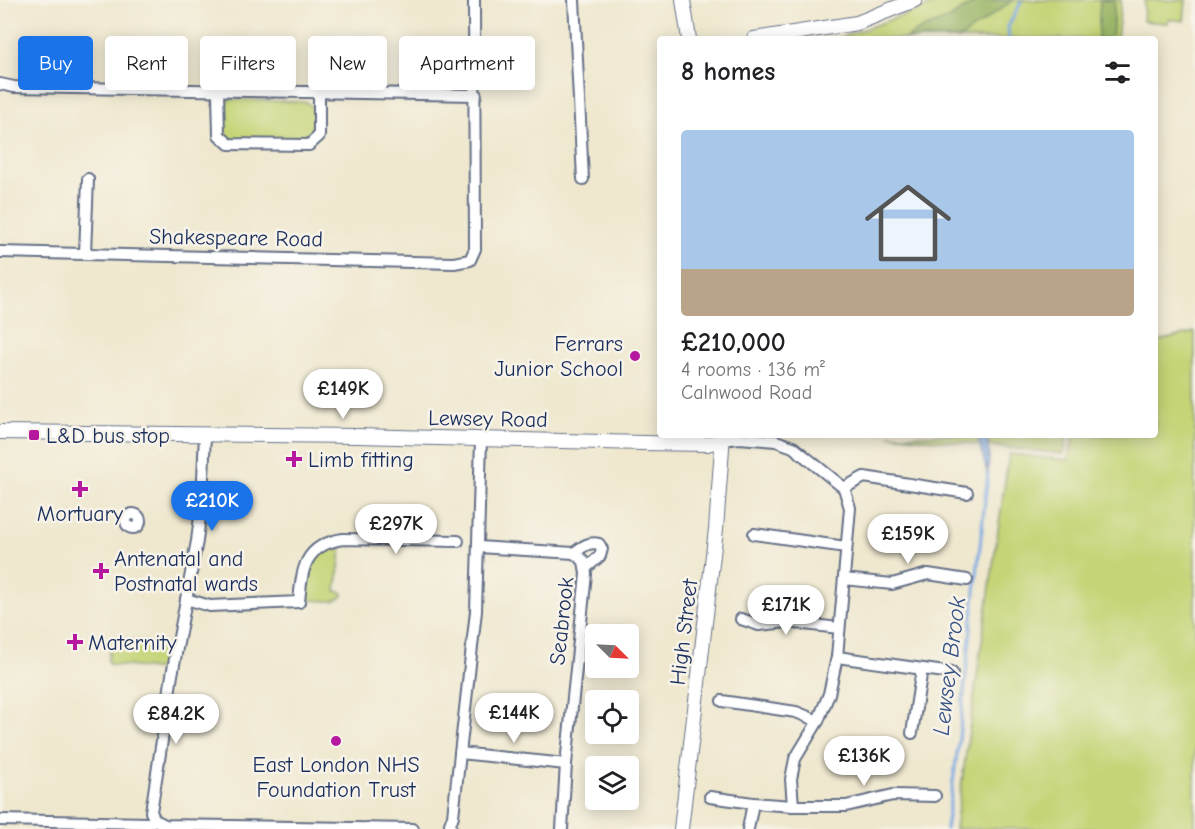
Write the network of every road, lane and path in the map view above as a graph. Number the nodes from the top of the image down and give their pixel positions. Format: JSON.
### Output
{"nodes":[{"id":1,"x":474,"y":0,"type":"edge"},
{"id":2,"x":574,"y":0,"type":"edge"},
{"id":3,"x":683,"y":0,"type":"edge"},
{"id":4,"x":915,"y":0,"type":"edge"},
{"id":5,"x":689,"y":36,"type":"edge"},
{"id":6,"x":773,"y":36,"type":"edge"},
{"id":7,"x":0,"y":84,"type":"edge"},
{"id":8,"x":218,"y":92,"type":"junction"},
{"id":9,"x":319,"y":94,"type":"junction"},
{"id":10,"x":476,"y":95,"type":"junction"},
{"id":11,"x":88,"y":179,"type":"dead end"},
{"id":12,"x":583,"y":179,"type":"dead end"},
{"id":13,"x":0,"y":252,"type":"edge"},
{"id":14,"x":85,"y":253,"type":"junction"},
{"id":15,"x":0,"y":432,"type":"edge"},
{"id":16,"x":205,"y":434,"type":"junction"},
{"id":17,"x":723,"y":438,"type":"edge"},
{"id":18,"x":481,"y":440,"type":"junction"},
{"id":19,"x":844,"y":488,"type":"junction"},
{"id":20,"x":967,"y":493,"type":"dead end"},
{"id":21,"x":754,"y":534,"type":"dead end"},
{"id":22,"x":458,"y":541,"type":"dead end"},
{"id":23,"x":479,"y":547,"type":"junction"},
{"id":24,"x":846,"y":547,"type":"junction"},
{"id":25,"x":574,"y":553,"type":"junction"},
{"id":26,"x":586,"y":568,"type":"junction"},
{"id":27,"x":844,"y":579,"type":"junction"},
{"id":28,"x":967,"y":580,"type":"dead end"},
{"id":29,"x":186,"y":599,"type":"junction"},
{"id":30,"x":741,"y":619,"type":"dead end"},
{"id":31,"x":839,"y":628,"type":"junction"},
{"id":32,"x":837,"y":657,"type":"junction"},
{"id":33,"x":921,"y":669,"type":"junction"},
{"id":34,"x":952,"y":673,"type":"dead end"},
{"id":35,"x":722,"y":701,"type":"dead end"},
{"id":36,"x":818,"y":721,"type":"junction"},
{"id":37,"x":912,"y":733,"type":"dead end"},
{"id":38,"x":460,"y":753,"type":"junction"},
{"id":39,"x":566,"y":764,"type":"junction"},
{"id":40,"x":935,"y":796,"type":"dead end"},
{"id":41,"x":710,"y":797,"type":"dead end"},
{"id":42,"x":753,"y":803,"type":"junction"},
{"id":43,"x":793,"y":806,"type":"junction"},
{"id":44,"x":0,"y":820,"type":"edge"},
{"id":45,"x":154,"y":820,"type":"junction"},
{"id":46,"x":90,"y":826,"type":"edge"},
{"id":47,"x":449,"y":827,"type":"edge"},
{"id":48,"x":413,"y":829,"type":"edge"},
{"id":49,"x":562,"y":829,"type":"edge"},
{"id":50,"x":681,"y":829,"type":"edge"},
{"id":51,"x":748,"y":829,"type":"edge"}],
"edges":[{"from":1,"to":10,"type":"street"},
{"from":2,"to":12,"type":"street"},
{"from":3,"to":5,"type":"street"},
{"from":4,"to":6,"type":"street"},
{"from":7,"to":8,"type":"street"},
{"from":8,"to":9,"type":"street"},
{"from":8,"to":9,"type":"street"},
{"from":9,"to":10,"type":"street"},
{"from":10,"to":14,"type":"street","name":"Shakespeare Road"},
{"from":11,"to":14,"type":"street"},
{"from":13,"to":14,"type":"street","name":"Shakespeare Road"},
{"from":15,"to":16,"type":"street","name":"Lewsey Road"},
{"from":16,"to":18,"type":"street","name":"Lewsey Road"},
{"from":16,"to":29,"type":"street"},
{"from":17,"to":18,"type":"street","name":"Lewsey Road"},
{"from":17,"to":19,"type":"street"},
{"from":17,"to":50,"type":"street","name":"High Street"},
{"from":18,"to":23,"type":"street"},
{"from":19,"to":20,"type":"street"},
{"from":19,"to":24,"type":"street"},
{"from":21,"to":24,"type":"street"},
{"from":22,"to":29,"type":"street"},
{"from":23,"to":25,"type":"street","name":"Seabrook"},
{"from":23,"to":38,"type":"street"},
{"from":24,"to":27,"type":"street"},
{"from":25,"to":26,"type":"street","name":"Seabrook"},
{"from":25,"to":26,"type":"street"},
{"from":26,"to":39,"type":"street","name":"Seabrook"},
{"from":27,"to":28,"type":"street"},
{"from":27,"to":31,"type":"street"},
{"from":29,"to":45,"type":"street"},
{"from":30,"to":31,"type":"street"},
{"from":31,"to":32,"type":"street"},
{"from":32,"to":33,"type":"street"},
{"from":32,"to":36,"type":"street"},
{"from":33,"to":34,"type":"street"},
{"from":33,"to":37,"type":"street"},
{"from":35,"to":36,"type":"street"},
{"from":36,"to":43,"type":"street"},
{"from":38,"to":39,"type":"street"},
{"from":38,"to":47,"type":"street"},
{"from":39,"to":49,"type":"street","name":"Seabrook"},
{"from":40,"to":43,"type":"street"},
{"from":41,"to":42,"type":"street"},
{"from":42,"to":43,"type":"street"},
{"from":42,"to":51,"type":"street"},
{"from":44,"to":46,"type":"street"},
{"from":45,"to":46,"type":"street"},
{"from":45,"to":48,"type":"street"}]}
